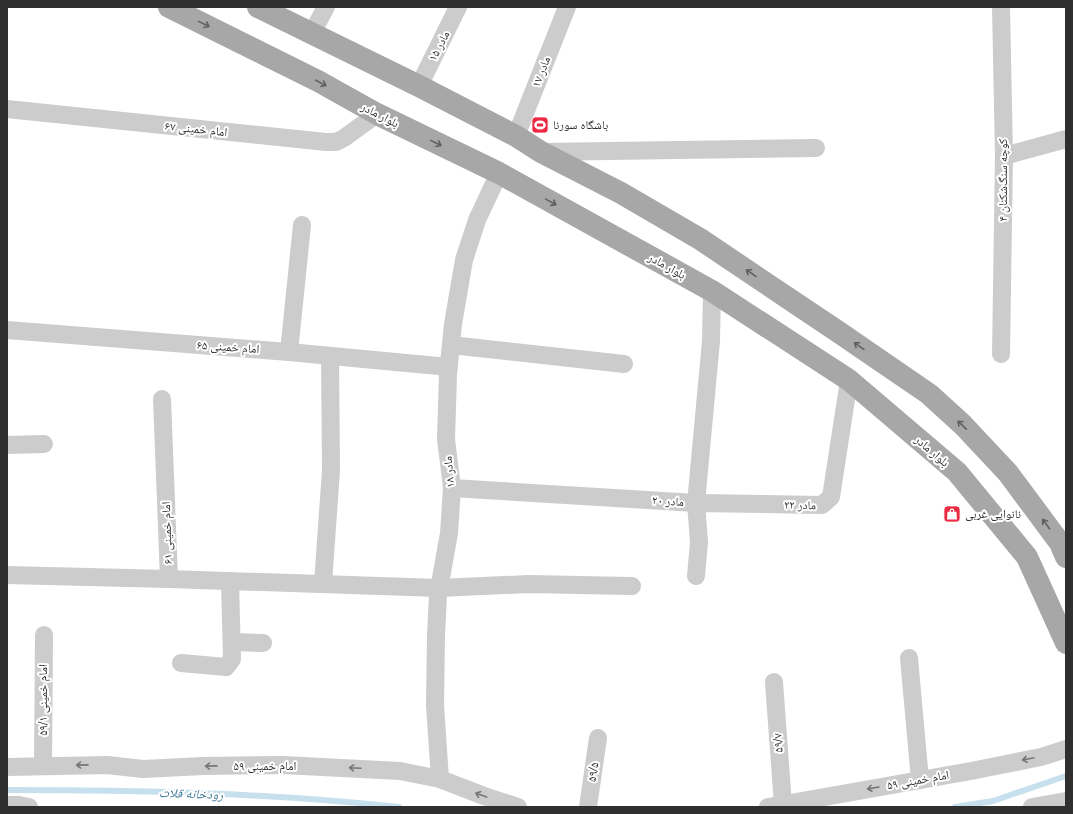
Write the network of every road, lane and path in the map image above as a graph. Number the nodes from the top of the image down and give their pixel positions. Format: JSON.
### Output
{"nodes":[{"id":1,"x":169,"y":7,"type":"edge"},
{"id":2,"x":258,"y":7,"type":"edge"},
{"id":3,"x":326,"y":7,"type":"edge"},
{"id":4,"x":458,"y":7,"type":"edge"},
{"id":5,"x":567,"y":7,"type":"edge"},
{"id":6,"x":1001,"y":7,"type":"edge"},
{"id":7,"x":312,"y":33,"type":"junction"},
{"id":8,"x":419,"y":86,"type":"junction"},
{"id":9,"x":7,"y":109,"type":"edge"},
{"id":10,"x":377,"y":114,"type":"junction"},
{"id":11,"x":516,"y":136,"type":"junction"},
{"id":12,"x":1066,"y":139,"type":"edge"},
{"id":13,"x":816,"y":148,"type":"dead end"},
{"id":14,"x":541,"y":152,"type":"junction"},
{"id":15,"x":1004,"y":156,"type":"junction"},
{"id":16,"x":499,"y":173,"type":"junction"},
{"id":17,"x":302,"y":225,"type":"dead end"},
{"id":18,"x":712,"y":291,"type":"junction"},
{"id":19,"x":7,"y":330,"type":"edge"},
{"id":20,"x":451,"y":345,"type":"junction"},
{"id":21,"x":289,"y":352,"type":"junction"},
{"id":22,"x":1002,"y":354,"type":"dead end"},
{"id":23,"x":330,"y":356,"type":"junction"},
{"id":24,"x":624,"y":364,"type":"dead end"},
{"id":25,"x":449,"y":367,"type":"junction"},
{"id":26,"x":849,"y":380,"type":"junction"},
{"id":27,"x":162,"y":398,"type":"dead end"},
{"id":28,"x":7,"y":444,"type":"edge"},
{"id":29,"x":44,"y":444,"type":"dead end"},
{"id":30,"x":452,"y":488,"type":"junction"},
{"id":31,"x":696,"y":503,"type":"junction"},
{"id":32,"x":1066,"y":557,"type":"edge"},
{"id":33,"x":7,"y":575,"type":"edge"},
{"id":34,"x":696,"y":576,"type":"dead end"},
{"id":35,"x":169,"y":579,"type":"junction"},
{"id":36,"x":230,"y":581,"type":"junction"},
{"id":37,"x":323,"y":584,"type":"junction"},
{"id":38,"x":632,"y":586,"type":"dead end"},
{"id":39,"x":439,"y":588,"type":"junction"},
{"id":40,"x":44,"y":635,"type":"dead end"},
{"id":41,"x":232,"y":642,"type":"junction"},
{"id":42,"x":263,"y":643,"type":"dead end"},
{"id":43,"x":1066,"y":643,"type":"edge"},
{"id":44,"x":909,"y":658,"type":"dead end"},
{"id":45,"x":182,"y":663,"type":"dead end"},
{"id":46,"x":774,"y":682,"type":"dead end"},
{"id":47,"x":598,"y":738,"type":"dead end"},
{"id":48,"x":1066,"y":750,"type":"edge"},
{"id":49,"x":43,"y":766,"type":"junction"},
{"id":50,"x":7,"y":767,"type":"edge"},
{"id":51,"x":440,"y":779,"type":"junction"},
{"id":52,"x":920,"y":780,"type":"junction"},
{"id":53,"x":1066,"y":801,"type":"edge"},
{"id":54,"x":7,"y":805,"type":"edge"},
{"id":55,"x":775,"y":806,"type":"edge"},
{"id":56,"x":1040,"y":806,"type":"edge"},
{"id":57,"x":28,"y":807,"type":"edge"},
{"id":58,"x":518,"y":807,"type":"edge"},
{"id":59,"x":588,"y":807,"type":"edge"}],
"edges":[{"from":1,"to":10,"type":"main road","name":"بلوار مادر","one_way":true},
{"from":2,"to":7,"type":"main road"},
{"from":3,"to":7,"type":"street"},
{"from":4,"to":8,"type":"street","name":"مادر ۱۵"},
{"from":5,"to":11,"type":"street","name":"مادر ۱۷"},
{"from":6,"to":15,"type":"street","name":"کوچه سنگ‌شکنان ۴"},
{"from":7,"to":8,"type":"main road"},
{"from":8,"to":11,"type":"main road"},
{"from":9,"to":10,"type":"street","name":"امام خمینی ۶۷"},
{"from":10,"to":16,"type":"main road","name":"بلوار مادر","one_way":true},
{"from":11,"to":14,"type":"main road"},
{"from":12,"to":15,"type":"street"},
{"from":13,"to":14,"type":"street"},
{"from":32,"to":14,"type":"main road","one_way":true},
{"from":15,"to":22,"type":"street","name":"کوچه سنگ‌شکنان ۴"},
{"from":16,"to":18,"type":"main road","name":"بلوار مادر","one_way":true},
{"from":16,"to":20,"type":"street","name":"مادر ۱۸"},
{"from":17,"to":21,"type":"street"},
{"from":18,"to":26,"type":"main road","name":"بلوار مادر"},
{"from":18,"to":31,"type":"street","name":"مادر ۲۰"},
{"from":19,"to":21,"type":"street","name":"امام خمینی ۶۵"},
{"from":20,"to":24,"type":"street"},
{"from":20,"to":25,"type":"street","name":"مادر ۱۸"},
{"from":21,"to":23,"type":"street","name":"امام خمینی ۶۵"},
{"from":23,"to":25,"type":"street","name":"امام خمینی ۶۵"},
{"from":23,"to":37,"type":"street"},
{"from":25,"to":30,"type":"street","name":"مادر ۱۸"},
{"from":26,"to":31,"type":"street","name":"مادر ۲۲"},
{"from":26,"to":43,"type":"main road","name":"بلوار مادر"},
{"from":27,"to":35,"type":"street","name":"امام خمینی ۶۱"},
{"from":28,"to":29,"type":"street"},
{"from":30,"to":31,"type":"street","name":"مادر ۲۰"},
{"from":30,"to":39,"type":"street","name":"مادر ۱۸"},
{"from":31,"to":34,"type":"street"},
{"from":33,"to":35,"type":"street","name":"امام خمینی ۶۱"},
{"from":35,"to":36,"type":"street"},
{"from":36,"to":37,"type":"street"},
{"from":36,"to":41,"type":"street"},
{"from":37,"to":39,"type":"street"},
{"from":38,"to":39,"type":"street"},
{"from":39,"to":51,"type":"street","name":"مادر ۱۸"},
{"from":40,"to":49,"type":"street","name":"امام خمینی ۵۹/۱"},
{"from":41,"to":42,"type":"street"},
{"from":41,"to":45,"type":"street"},
{"from":44,"to":52,"type":"street"},
{"from":46,"to":55,"type":"street","name":"۵۹/۷"},
{"from":47,"to":59,"type":"street","name":"۵۹/۵"},
{"from":48,"to":52,"type":"street","name":"امام خمینی ۵۹","one_way":true},
{"from":49,"to":50,"type":"street","name":"امام خمینی ۵۹"},
{"from":51,"to":49,"type":"street","name":"امام خمینی ۵۹","one_way":true},
{"from":58,"to":51,"type":"street","name":"امام خمینی ۵۹","one_way":true},
{"from":52,"to":55,"type":"street","name":"امام خمینی ۵۹","one_way":true},
{"from":53,"to":56,"type":"street"},
{"from":54,"to":57,"type":"street"}]}
